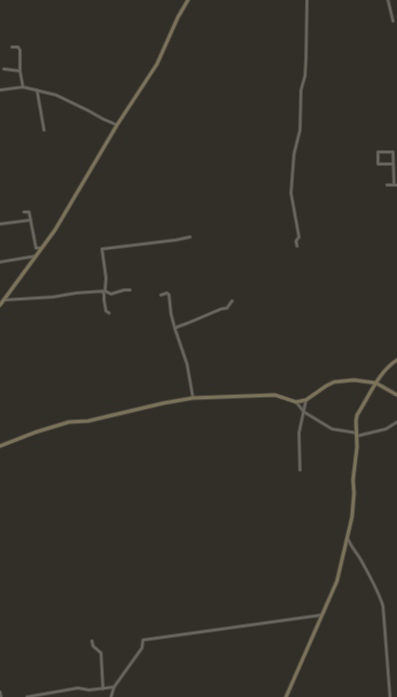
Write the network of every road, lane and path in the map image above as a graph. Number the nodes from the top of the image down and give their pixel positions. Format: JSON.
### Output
{"nodes":[{"id":1,"x":188,"y":0,"type":"edge"},
{"id":2,"x":307,"y":0,"type":"edge"},
{"id":3,"x":388,"y":0,"type":"edge"},
{"id":4,"x":393,"y":21,"type":"dead end"},
{"id":5,"x":12,"y":47,"type":"dead end"},
{"id":6,"x":4,"y":69,"type":"dead end"},
{"id":7,"x":20,"y":71,"type":"junction"},
{"id":8,"x":23,"y":87,"type":"junction"},
{"id":9,"x":0,"y":90,"type":"edge"},
{"id":10,"x":37,"y":90,"type":"junction"},
{"id":11,"x":117,"y":125,"type":"junction"},
{"id":12,"x":44,"y":130,"type":"dead end"},
{"id":13,"x":393,"y":164,"type":"junction"},
{"id":14,"x":387,"y":185,"type":"dead end"},
{"id":15,"x":394,"y":185,"type":"junction"},
{"id":16,"x":397,"y":185,"type":"edge"},
{"id":17,"x":24,"y":212,"type":"dead end"},
{"id":18,"x":31,"y":220,"type":"junction"},
{"id":19,"x":0,"y":224,"type":"edge"},
{"id":20,"x":190,"y":237,"type":"dead end"},
{"id":21,"x":297,"y":246,"type":"dead end"},
{"id":22,"x":42,"y":248,"type":"junction"},
{"id":23,"x":36,"y":256,"type":"junction"},
{"id":24,"x":0,"y":262,"type":"edge"},
{"id":25,"x":130,"y":290,"type":"dead end"},
{"id":26,"x":104,"y":291,"type":"junction"},
{"id":27,"x":161,"y":295,"type":"dead end"},
{"id":28,"x":3,"y":300,"type":"junction"},
{"id":29,"x":232,"y":301,"type":"dead end"},
{"id":30,"x":0,"y":305,"type":"edge"},
{"id":31,"x":110,"y":313,"type":"dead end"},
{"id":32,"x":175,"y":329,"type":"junction"},
{"id":33,"x":397,"y":360,"type":"edge"},
{"id":34,"x":376,"y":383,"type":"junction"},
{"id":35,"x":397,"y":395,"type":"edge"},
{"id":36,"x":193,"y":398,"type":"junction"},
{"id":37,"x":306,"y":400,"type":"junction"},
{"id":38,"x":296,"y":402,"type":"junction"},
{"id":39,"x":304,"y":412,"type":"junction"},
{"id":40,"x":397,"y":422,"type":"edge"},
{"id":41,"x":357,"y":435,"type":"junction"},
{"id":42,"x":0,"y":446,"type":"edge"},
{"id":43,"x":300,"y":470,"type":"dead end"},
{"id":44,"x":348,"y":539,"type":"junction"},
{"id":45,"x":322,"y":615,"type":"junction"},
{"id":46,"x":92,"y":642,"type":"dead end"},
{"id":47,"x":114,"y":688,"type":"junction"},
{"id":48,"x":103,"y":689,"type":"junction"},
{"id":49,"x":0,"y":692,"type":"edge"},
{"id":50,"x":1,"y":697,"type":"edge"},
{"id":51,"x":28,"y":697,"type":"edge"},
{"id":52,"x":110,"y":697,"type":"edge"},
{"id":53,"x":286,"y":697,"type":"edge"},
{"id":54,"x":390,"y":697,"type":"edge"}],
"edges":[{"from":1,"to":11,"type":"street"},
{"from":2,"to":21,"type":"street"},
{"from":3,"to":4,"type":"street"},
{"from":5,"to":7,"type":"street"},
{"from":6,"to":7,"type":"street"},
{"from":7,"to":8,"type":"street"},
{"from":8,"to":9,"type":"street"},
{"from":8,"to":10,"type":"street"},
{"from":10,"to":11,"type":"street"},
{"from":10,"to":12,"type":"street"},
{"from":11,"to":22,"type":"street"},
{"from":13,"to":13,"type":"street"},
{"from":13,"to":15,"type":"street"},
{"from":14,"to":15,"type":"street"},
{"from":15,"to":16,"type":"street"},
{"from":17,"to":18,"type":"street"},
{"from":18,"to":19,"type":"street"},
{"from":18,"to":22,"type":"street"},
{"from":20,"to":26,"type":"street"},
{"from":22,"to":23,"type":"street"},
{"from":23,"to":24,"type":"street"},
{"from":23,"to":28,"type":"street"},
{"from":25,"to":26,"type":"street"},
{"from":26,"to":28,"type":"street"},
{"from":26,"to":31,"type":"street"},
{"from":27,"to":32,"type":"street"},
{"from":28,"to":30,"type":"street"},
{"from":29,"to":32,"type":"street"},
{"from":32,"to":36,"type":"street"},
{"from":33,"to":34,"type":"street"},
{"from":34,"to":35,"type":"street"},
{"from":34,"to":37,"type":"street"},
{"from":34,"to":41,"type":"street"},
{"from":36,"to":38,"type":"street"},
{"from":36,"to":42,"type":"street"},
{"from":37,"to":38,"type":"street"},
{"from":37,"to":39,"type":"street"},
{"from":38,"to":39,"type":"street"},
{"from":39,"to":41,"type":"street"},
{"from":39,"to":43,"type":"street"},
{"from":40,"to":41,"type":"street"},
{"from":41,"to":44,"type":"street"},
{"from":44,"to":45,"type":"street"},
{"from":44,"to":54,"type":"street"},
{"from":45,"to":47,"type":"street"},
{"from":45,"to":53,"type":"street"},
{"from":46,"to":48,"type":"street"},
{"from":47,"to":48,"type":"street"},
{"from":47,"to":52,"type":"street"},
{"from":48,"to":51,"type":"street"},
{"from":49,"to":50,"type":"street"}]}
